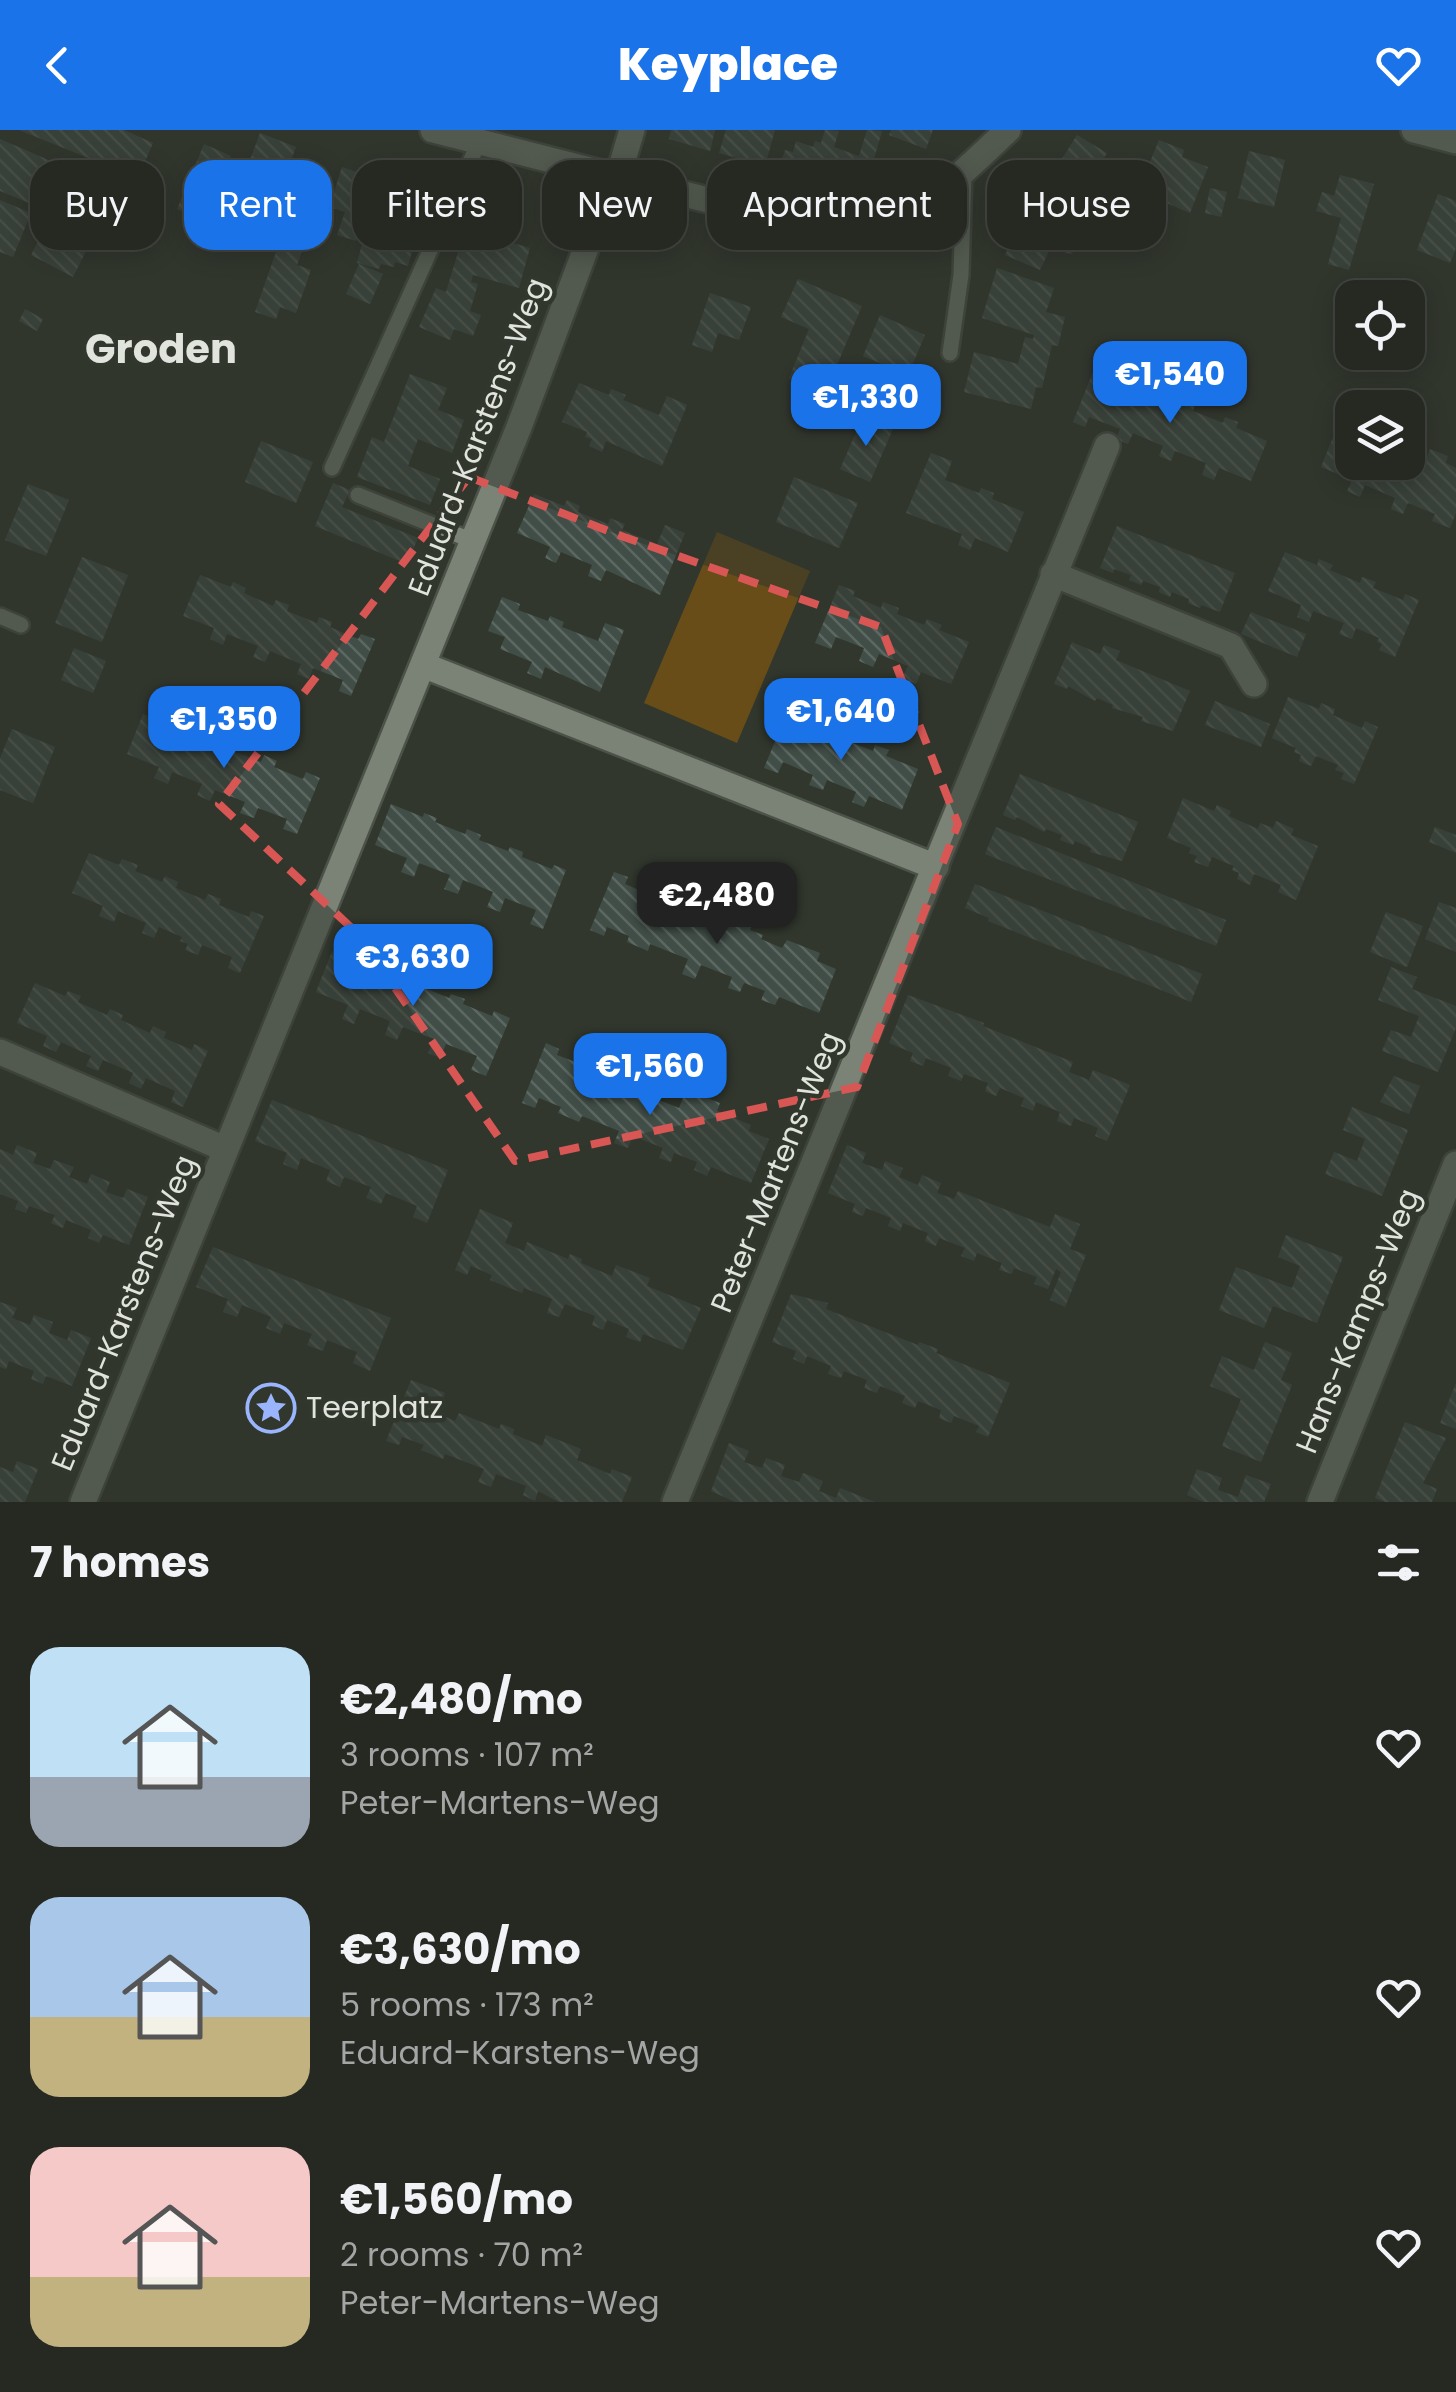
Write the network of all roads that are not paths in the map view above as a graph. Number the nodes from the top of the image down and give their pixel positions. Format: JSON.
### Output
{"nodes":[{"id":1,"x":433,"y":130,"type":"edge"},
{"id":2,"x":632,"y":130,"type":"edge"},
{"id":3,"x":1008,"y":130,"type":"edge"},
{"id":4,"x":1414,"y":130,"type":"edge"},
{"id":5,"x":1456,"y":141,"type":"edge"},
{"id":6,"x":479,"y":142,"type":"junction"},
{"id":7,"x":548,"y":160,"type":"edge"},
{"id":8,"x":623,"y":160,"type":"edge"},
{"id":9,"x":967,"y":169,"type":"edge"},
{"id":10,"x":585,"y":250,"type":"edge"},
{"id":11,"x":962,"y":250,"type":"edge"},
{"id":12,"x":950,"y":352,"type":"dead end"},
{"id":13,"x":1108,"y":446,"type":"dead end"},
{"id":14,"x":332,"y":468,"type":"dead end"},
{"id":15,"x":358,"y":494,"type":"dead end"},
{"id":16,"x":473,"y":541,"type":"junction"},
{"id":17,"x":1053,"y":574,"type":"junction"},
{"id":18,"x":0,"y":616,"type":"edge"},
{"id":19,"x":21,"y":624,"type":"dead end"},
{"id":20,"x":423,"y":665,"type":"junction"},
{"id":21,"x":1254,"y":684,"type":"dead end"},
{"id":22,"x":936,"y":867,"type":"junction"},
{"id":23,"x":0,"y":1052,"type":"edge"},
{"id":24,"x":225,"y":1149,"type":"junction"},
{"id":25,"x":1456,"y":1164,"type":"edge"},
{"id":26,"x":83,"y":1502,"type":"edge"},
{"id":27,"x":675,"y":1502,"type":"edge"},
{"id":28,"x":1320,"y":1502,"type":"edge"}],
"edges":[{"from":1,"to":6,"type":"street"},
{"from":2,"to":8,"type":"street","name":"Eduard-Karstens-Weg"},
{"from":3,"to":9,"type":"street"},
{"from":4,"to":5,"type":"street"},
{"from":6,"to":7,"type":"street"},
{"from":6,"to":14,"type":"lane"},
{"from":10,"to":16,"type":"street","name":"Eduard-Karstens-Weg"},
{"from":11,"to":12,"type":"lane"},
{"from":13,"to":17,"type":"street","name":"Peter-Martens-Weg"},
{"from":15,"to":16,"type":"lane"},
{"from":16,"to":20,"type":"street","name":"Eduard-Karstens-Weg"},
{"from":17,"to":21,"type":"street"},
{"from":17,"to":22,"type":"street","name":"Peter-Martens-Weg"},
{"from":18,"to":19,"type":"lane"},
{"from":20,"to":22,"type":"street"},
{"from":20,"to":24,"type":"street","name":"Eduard-Karstens-Weg"},
{"from":22,"to":27,"type":"street","name":"Peter-Martens-Weg"},
{"from":23,"to":24,"type":"street","name":"Eduard-Karstens-Weg"},
{"from":24,"to":26,"type":"street","name":"Eduard-Karstens-Weg"},
{"from":25,"to":28,"type":"street","name":"Hans-Kamps-Weg"}]}
